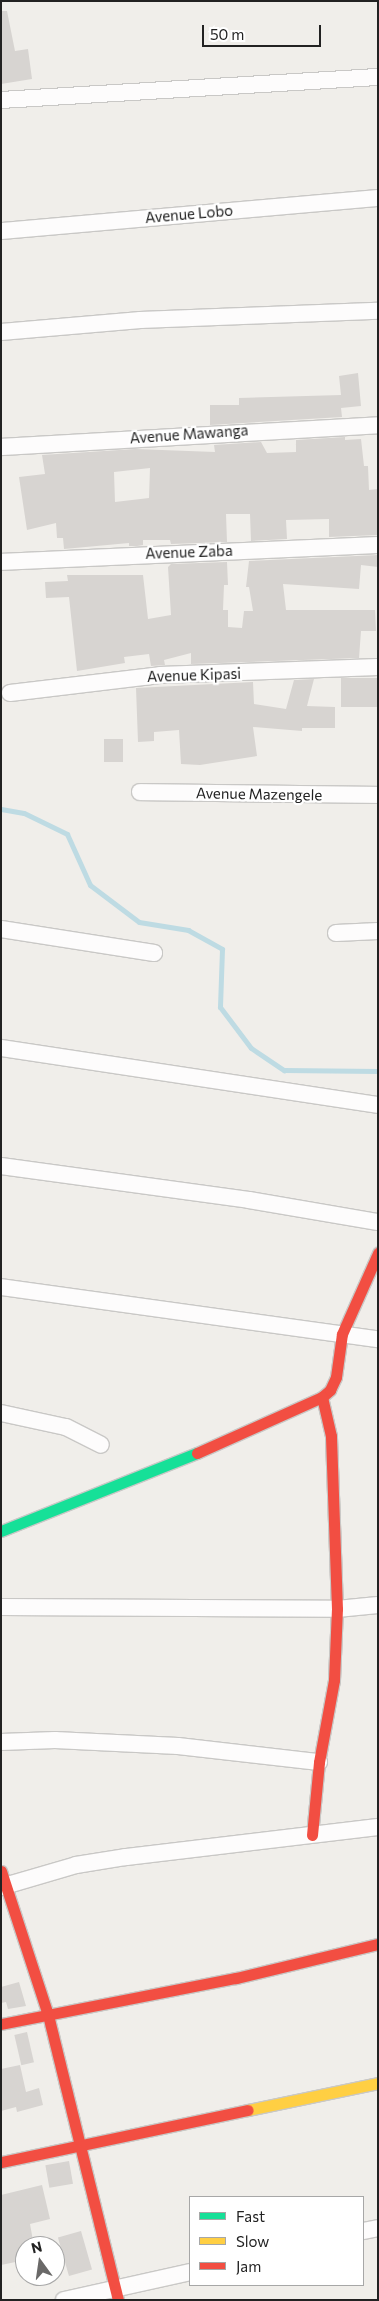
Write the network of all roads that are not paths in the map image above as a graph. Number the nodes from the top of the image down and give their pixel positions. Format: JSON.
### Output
{"nodes":[{"id":1,"x":378,"y":77,"type":"edge"},
{"id":2,"x":1,"y":100,"type":"edge"},
{"id":3,"x":378,"y":198,"type":"edge"},
{"id":4,"x":1,"y":231,"type":"edge"},
{"id":5,"x":378,"y":312,"type":"edge"},
{"id":6,"x":1,"y":332,"type":"edge"},
{"id":7,"x":378,"y":425,"type":"edge"},
{"id":8,"x":1,"y":447,"type":"edge"},
{"id":9,"x":378,"y":545,"type":"edge"},
{"id":10,"x":1,"y":562,"type":"edge"},
{"id":11,"x":378,"y":667,"type":"edge"},
{"id":12,"x":10,"y":693,"type":"dead end"},
{"id":13,"x":140,"y":792,"type":"dead end"},
{"id":14,"x":378,"y":795,"type":"edge"},
{"id":15,"x":1,"y":929,"type":"edge"},
{"id":16,"x":378,"y":931,"type":"edge"},
{"id":17,"x":336,"y":933,"type":"dead end"},
{"id":18,"x":154,"y":953,"type":"dead end"},
{"id":19,"x":1,"y":1048,"type":"edge"},
{"id":20,"x":378,"y":1106,"type":"edge"},
{"id":21,"x":1,"y":1166,"type":"edge"},
{"id":22,"x":378,"y":1222,"type":"edge"},
{"id":23,"x":378,"y":1253,"type":"edge"},
{"id":24,"x":1,"y":1287,"type":"edge"},
{"id":25,"x":342,"y":1334,"type":"junction"},
{"id":26,"x":378,"y":1339,"type":"edge"},
{"id":27,"x":322,"y":1397,"type":"junction"},
{"id":28,"x":1,"y":1413,"type":"edge"},
{"id":29,"x":101,"y":1445,"type":"dead end"},
{"id":30,"x":1,"y":1531,"type":"edge"},
{"id":31,"x":378,"y":1604,"type":"edge"},
{"id":32,"x":1,"y":1607,"type":"edge"},
{"id":33,"x":337,"y":1609,"type":"junction"},
{"id":34,"x":1,"y":1742,"type":"edge"},
{"id":35,"x":319,"y":1762,"type":"junction"},
{"id":36,"x":378,"y":1827,"type":"edge"},
{"id":37,"x":312,"y":1835,"type":"junction"},
{"id":38,"x":2,"y":1881,"type":"edge"},
{"id":39,"x":378,"y":1944,"type":"edge"},
{"id":40,"x":48,"y":2015,"type":"junction"},
{"id":41,"x":1,"y":2024,"type":"edge"},
{"id":42,"x":378,"y":2083,"type":"edge"},
{"id":43,"x":79,"y":2147,"type":"junction"},
{"id":44,"x":1,"y":2162,"type":"edge"},
{"id":45,"x":378,"y":2228,"type":"edge"},
{"id":46,"x":364,"y":2231,"type":"edge"},
{"id":47,"x":189,"y":2272,"type":"edge"},
{"id":48,"x":117,"y":2294,"type":"edge"},
{"id":49,"x":64,"y":2300,"type":"edge"}],
"edges":[{"from":1,"to":2,"type":"street"},
{"from":3,"to":4,"type":"street","name":"Avenue Lobo"},
{"from":5,"to":6,"type":"street"},
{"from":7,"to":8,"type":"street","name":"Avenue Mawanga"},
{"from":9,"to":10,"type":"street","name":"Avenue Zaba"},
{"from":11,"to":12,"type":"street","name":"Avenue Kipasi"},
{"from":13,"to":14,"type":"street","name":"Avenue Mazengele"},
{"from":15,"to":18,"type":"street"},
{"from":16,"to":17,"type":"street"},
{"from":19,"to":20,"type":"street"},
{"from":21,"to":22,"type":"street"},
{"from":23,"to":25,"type":"street"},
{"from":24,"to":25,"type":"street"},
{"from":25,"to":26,"type":"street"},
{"from":25,"to":27,"type":"street"},
{"from":27,"to":30,"type":"street"},
{"from":27,"to":33,"type":"street"},
{"from":28,"to":29,"type":"street"},
{"from":31,"to":33,"type":"street"},
{"from":32,"to":33,"type":"street"},
{"from":33,"to":35,"type":"street"},
{"from":34,"to":35,"type":"street"},
{"from":35,"to":37,"type":"street"},
{"from":36,"to":37,"type":"street"},
{"from":37,"to":38,"type":"street"},
{"from":38,"to":40,"type":"street"},
{"from":39,"to":40,"type":"street"},
{"from":40,"to":41,"type":"street"},
{"from":40,"to":43,"type":"street"},
{"from":42,"to":43,"type":"street"},
{"from":43,"to":44,"type":"street"},
{"from":43,"to":48,"type":"street"},
{"from":45,"to":46,"type":"street"},
{"from":47,"to":48,"type":"street"},
{"from":48,"to":49,"type":"street"}]}
